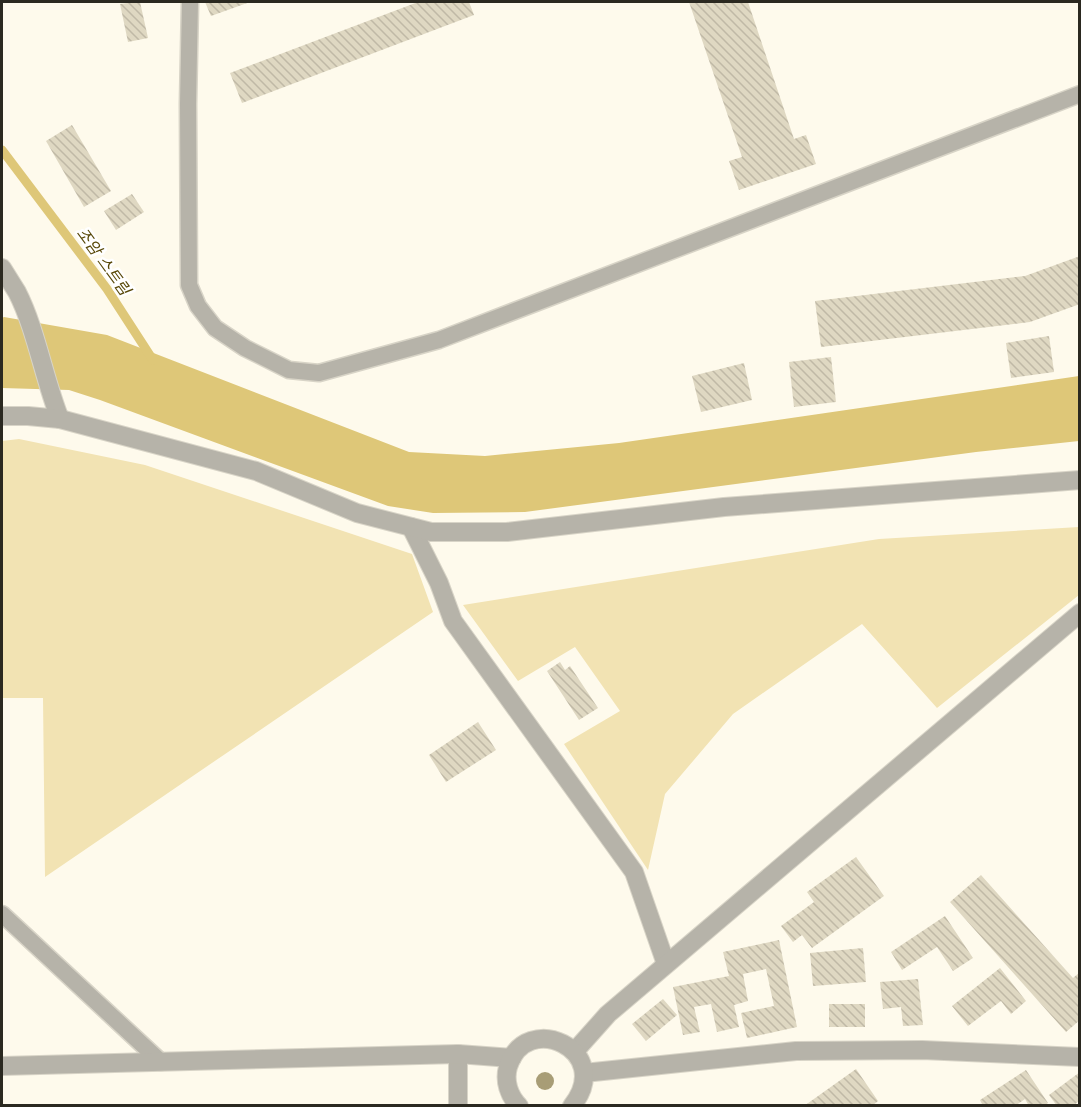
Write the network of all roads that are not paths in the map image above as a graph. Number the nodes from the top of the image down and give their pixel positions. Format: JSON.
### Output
{"nodes":[{"id":1,"x":190,"y":2,"type":"edge"},
{"id":2,"x":1080,"y":94,"type":"edge"},
{"id":3,"x":2,"y":268,"type":"edge"},
{"id":4,"x":2,"y":416,"type":"edge"},
{"id":5,"x":60,"y":419,"type":"junction"},
{"id":6,"x":1080,"y":480,"type":"edge"},
{"id":7,"x":411,"y":527,"type":"junction"},
{"id":8,"x":1080,"y":613,"type":"edge"},
{"id":9,"x":2,"y":914,"type":"edge"},
{"id":10,"x":666,"y":964,"type":"junction"},
{"id":11,"x":575,"y":1051,"type":"junction"},
{"id":12,"x":458,"y":1054,"type":"junction"},
{"id":13,"x":512,"y":1058,"type":"junction"},
{"id":14,"x":1080,"y":1058,"type":"edge"},
{"id":15,"x":161,"y":1062,"type":"junction"},
{"id":16,"x":2,"y":1066,"type":"edge"},
{"id":17,"x":585,"y":1073,"type":"junction"},
{"id":18,"x":458,"y":1106,"type":"edge"},
{"id":19,"x":519,"y":1106,"type":"edge"},
{"id":20,"x":572,"y":1106,"type":"edge"}],
"edges":[{"from":1,"to":2,"type":"lane"},
{"from":3,"to":5,"type":"street"},
{"from":4,"to":5,"type":"street"},
{"from":5,"to":7,"type":"street"},
{"from":6,"to":7,"type":"street"},
{"from":7,"to":10,"type":"street"},
{"from":8,"to":10,"type":"street"},
{"from":9,"to":15,"type":"lane"},
{"from":10,"to":11,"type":"street"},
{"from":11,"to":13,"type":"street"},
{"from":11,"to":17,"type":"street"},
{"from":12,"to":13,"type":"street"},
{"from":12,"to":15,"type":"street"},
{"from":12,"to":18,"type":"street"},
{"from":13,"to":19,"type":"street"},
{"from":14,"to":17,"type":"street"},
{"from":15,"to":16,"type":"street"},
{"from":17,"to":20,"type":"street"}]}
